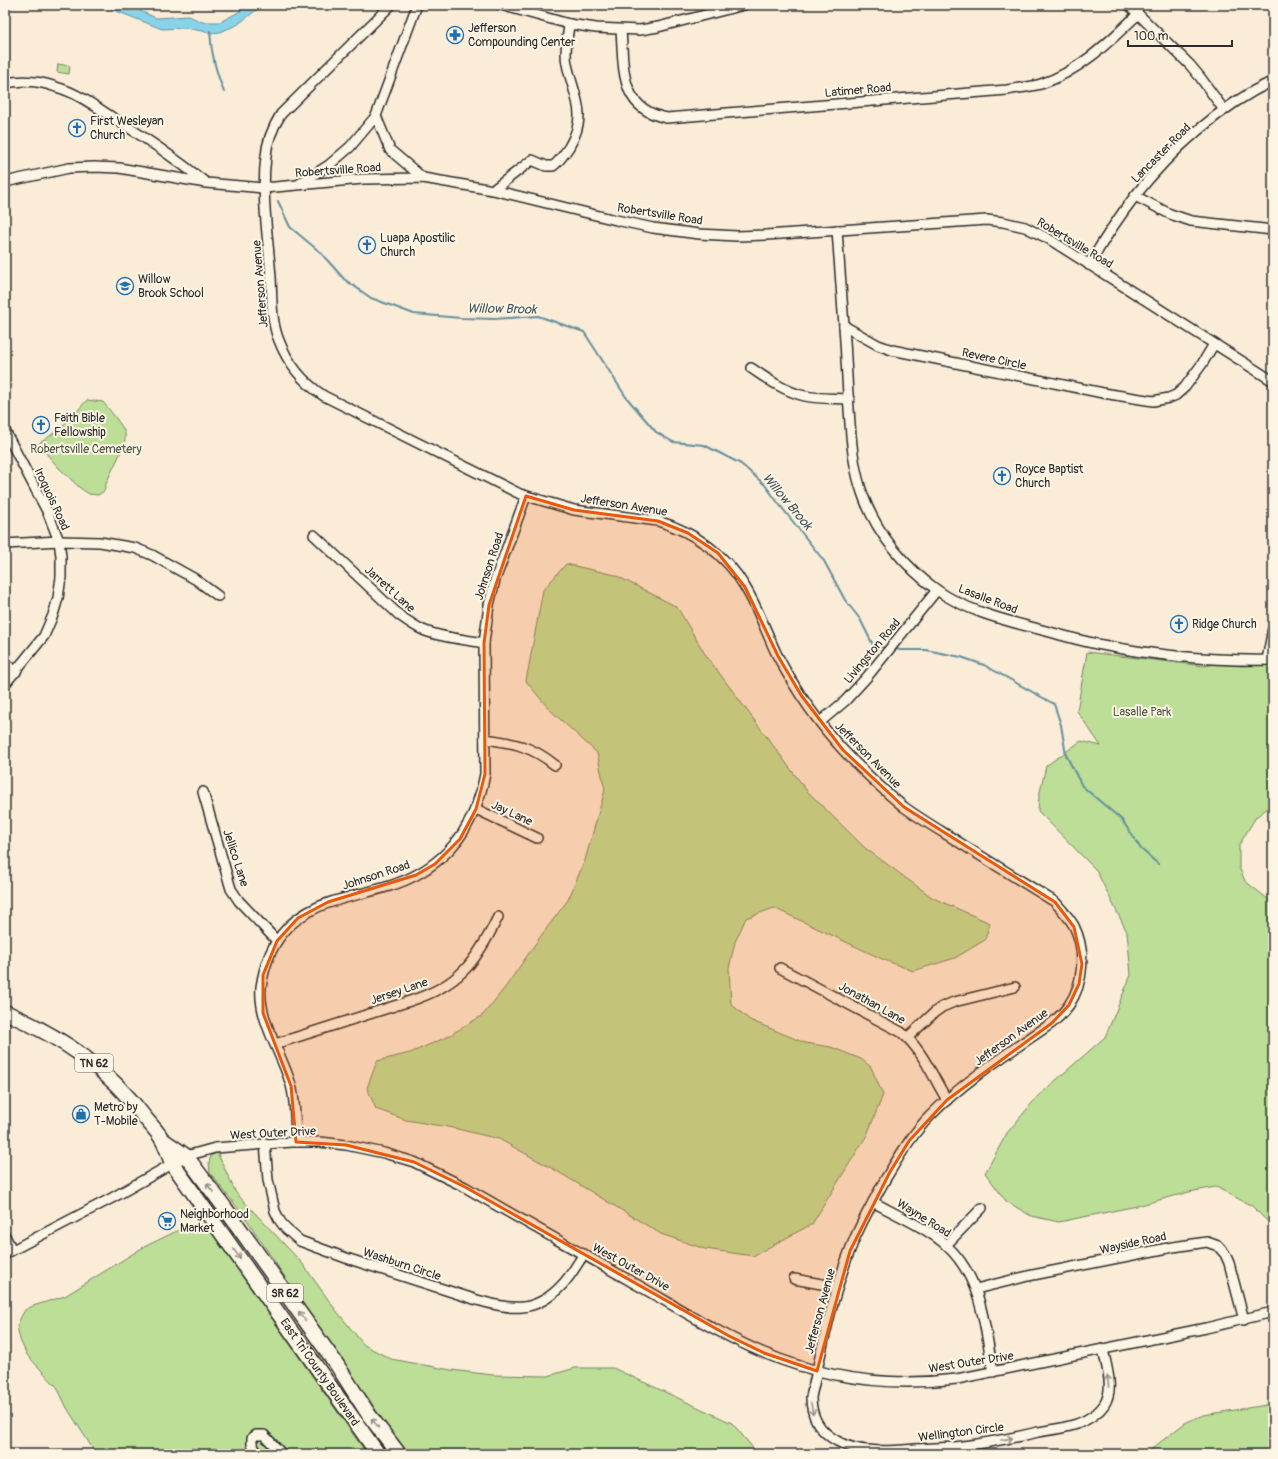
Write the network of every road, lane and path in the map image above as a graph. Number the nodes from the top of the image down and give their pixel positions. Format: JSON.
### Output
{"nodes":[{"id":1,"x":391,"y":5,"type":"edge"},
{"id":2,"x":417,"y":5,"type":"edge"},
{"id":3,"x":501,"y":5,"type":"edge"},
{"id":4,"x":744,"y":5,"type":"edge"},
{"id":5,"x":1129,"y":5,"type":"edge"},
{"id":6,"x":1138,"y":14,"type":"junction"},
{"id":7,"x":569,"y":24,"type":"junction"},
{"id":8,"x":622,"y":30,"type":"junction"},
{"id":9,"x":1273,"y":81,"type":"edge"},
{"id":10,"x":5,"y":83,"type":"edge"},
{"id":11,"x":1224,"y":110,"type":"junction"},
{"id":12,"x":376,"y":116,"type":"junction"},
{"id":13,"x":422,"y":178,"type":"junction"},
{"id":14,"x":5,"y":182,"type":"edge"},
{"id":15,"x":206,"y":183,"type":"junction"},
{"id":16,"x":298,"y":185,"type":"junction"},
{"id":17,"x":264,"y":188,"type":"junction"},
{"id":18,"x":493,"y":190,"type":"junction"},
{"id":19,"x":1135,"y":196,"type":"junction"},
{"id":20,"x":837,"y":230,"type":"junction"},
{"id":21,"x":1273,"y":230,"type":"edge"},
{"id":22,"x":1089,"y":265,"type":"junction"},
{"id":23,"x":844,"y":326,"type":"junction"},
{"id":24,"x":1214,"y":344,"type":"junction"},
{"id":25,"x":750,"y":368,"type":"dead end"},
{"id":26,"x":1273,"y":381,"type":"edge"},
{"id":27,"x":849,"y":399,"type":"junction"},
{"id":28,"x":5,"y":431,"type":"edge"},
{"id":29,"x":526,"y":496,"type":"junction"},
{"id":30,"x":314,"y":535,"type":"dead end"},
{"id":31,"x":59,"y":541,"type":"junction"},
{"id":32,"x":5,"y":544,"type":"edge"},
{"id":33,"x":937,"y":590,"type":"junction"},
{"id":34,"x":218,"y":596,"type":"dead end"},
{"id":35,"x":1273,"y":628,"type":"edge"},
{"id":36,"x":484,"y":643,"type":"junction"},
{"id":37,"x":1270,"y":660,"type":"edge"},
{"id":38,"x":5,"y":663,"type":"edge"},
{"id":39,"x":16,"y":672,"type":"junction"},
{"id":40,"x":5,"y":684,"type":"edge"},
{"id":41,"x":820,"y":722,"type":"junction"},
{"id":42,"x":485,"y":739,"type":"junction"},
{"id":43,"x":555,"y":765,"type":"dead end"},
{"id":44,"x":202,"y":792,"type":"dead end"},
{"id":45,"x":476,"y":809,"type":"junction"},
{"id":46,"x":537,"y":838,"type":"dead end"},
{"id":47,"x":498,"y":917,"type":"dead end"},
{"id":48,"x":277,"y":941,"type":"junction"},
{"id":49,"x":780,"y":968,"type":"dead end"},
{"id":50,"x":1015,"y":987,"type":"dead end"},
{"id":51,"x":5,"y":1012,"type":"edge"},
{"id":52,"x":908,"y":1038,"type":"junction"},
{"id":53,"x":275,"y":1044,"type":"junction"},
{"id":54,"x":947,"y":1100,"type":"junction"},
{"id":55,"x":162,"y":1140,"type":"junction"},
{"id":56,"x":296,"y":1142,"type":"junction"},
{"id":57,"x":265,"y":1144,"type":"junction"},
{"id":58,"x":186,"y":1156,"type":"junction"},
{"id":59,"x":172,"y":1163,"type":"junction"},
{"id":60,"x":873,"y":1202,"type":"junction"},
{"id":61,"x":982,"y":1208,"type":"dead end"},
{"id":62,"x":5,"y":1236,"type":"edge"},
{"id":63,"x":946,"y":1246,"type":"junction"},
{"id":64,"x":9,"y":1252,"type":"edge"},
{"id":65,"x":584,"y":1254,"type":"junction"},
{"id":66,"x":794,"y":1278,"type":"dead end"},
{"id":67,"x":838,"y":1287,"type":"junction"},
{"id":68,"x":976,"y":1289,"type":"junction"},
{"id":69,"x":1273,"y":1312,"type":"edge"},
{"id":70,"x":1244,"y":1320,"type":"junction"},
{"id":71,"x":1103,"y":1349,"type":"junction"},
{"id":72,"x":817,"y":1371,"type":"junction"},
{"id":73,"x":993,"y":1372,"type":"junction"},
{"id":74,"x":258,"y":1454,"type":"edge"},
{"id":75,"x":282,"y":1454,"type":"edge"},
{"id":76,"x":378,"y":1454,"type":"edge"},
{"id":77,"x":399,"y":1454,"type":"edge"}],
"edges":[{"from":1,"to":17,"type":"street","name":"Jefferson Avenue"},
{"from":2,"to":12,"type":"street"},
{"from":3,"to":7,"type":"street"},
{"from":4,"to":8,"type":"street"},
{"from":5,"to":6,"type":"street"},
{"from":6,"to":8,"type":"street","name":"Latimer Road"},
{"from":6,"to":11,"type":"street"},
{"from":7,"to":8,"type":"street"},
{"from":7,"to":18,"type":"street"},
{"from":9,"to":11,"type":"street","name":"Lancaster Road"},
{"from":10,"to":15,"type":"street"},
{"from":11,"to":19,"type":"street","name":"Lancaster Road"},
{"from":12,"to":13,"type":"street"},
{"from":12,"to":16,"type":"street"},
{"from":13,"to":16,"type":"street","name":"Robertsville Road"},
{"from":13,"to":18,"type":"street","name":"Robertsville Road"},
{"from":14,"to":15,"type":"street","name":"Robertsville Road"},
{"from":15,"to":17,"type":"street","name":"Robertsville Road"},
{"from":16,"to":17,"type":"street","name":"Robertsville Road"},
{"from":17,"to":29,"type":"street","name":"Jefferson Avenue"},
{"from":18,"to":20,"type":"street","name":"Robertsville Road"},
{"from":19,"to":21,"type":"street"},
{"from":19,"to":22,"type":"street","name":"Lancaster Road"},
{"from":20,"to":22,"type":"street","name":"Robertsville Road"},
{"from":20,"to":23,"type":"street"},
{"from":22,"to":24,"type":"street","name":"Robertsville Road"},
{"from":23,"to":24,"type":"street","name":"Revere Circle"},
{"from":23,"to":27,"type":"street","name":"Lasalle Road"},
{"from":24,"to":26,"type":"street","name":"Robertsville Road"},
{"from":25,"to":27,"type":"street"},
{"from":27,"to":33,"type":"street","name":"Lasalle Road"},
{"from":28,"to":31,"type":"street","name":"Iroquois Road"},
{"from":29,"to":36,"type":"street","name":"Johnson Road"},
{"from":29,"to":41,"type":"street","name":"Jefferson Avenue"},
{"from":30,"to":36,"type":"street","name":"Jarrett Lane"},
{"from":31,"to":32,"type":"street"},
{"from":31,"to":34,"type":"street"},
{"from":31,"to":39,"type":"street","name":"Iroquois Road"},
{"from":33,"to":37,"type":"street","name":"Lasalle Road"},
{"from":33,"to":41,"type":"street","name":"Livingston Road"},
{"from":35,"to":37,"type":"street"},
{"from":36,"to":42,"type":"street","name":"Johnson Road"},
{"from":38,"to":39,"type":"street"},
{"from":39,"to":40,"type":"street","name":"Iroquois Road"},
{"from":41,"to":54,"type":"street","name":"Jefferson Avenue"},
{"from":42,"to":43,"type":"street"},
{"from":42,"to":45,"type":"street","name":"Johnson Road"},
{"from":44,"to":48,"type":"street","name":"Jellico Lane"},
{"from":45,"to":46,"type":"street","name":"Jay Lane"},
{"from":45,"to":48,"type":"street","name":"Johnson Road"},
{"from":47,"to":53,"type":"street","name":"Jersey Lane"},
{"from":48,"to":53,"type":"street","name":"Johnson Road"},
{"from":49,"to":52,"type":"street","name":"Jonathan Lane"},
{"from":50,"to":52,"type":"street"},
{"from":51,"to":55,"type":"highway","number":"TN 62"},
{"from":52,"to":54,"type":"street","name":"Jonathan Lane"},
{"from":53,"to":56,"type":"street","name":"Johnson Road"},
{"from":54,"to":60,"type":"street","name":"Jefferson Avenue"},
{"from":55,"to":58,"type":"highway","name":"East Tri County Boulevard","number":"SR 62"},
{"from":55,"to":59,"type":"highway","name":"East Tri County Boulevard","number":"SR 62"},
{"from":56,"to":57,"type":"street","name":"West Outer Drive"},
{"from":56,"to":65,"type":"street","name":"West Outer Drive"},
{"from":57,"to":58,"type":"street","name":"West Outer Drive"},
{"from":57,"to":65,"type":"street","name":"Washburn Circle"},
{"from":58,"to":59,"type":"street","name":"West Outer Drive"},
{"from":77,"to":58,"type":"highway","name":"East Tri County Boulevard","number":"SR 62","one_way":true},
{"from":59,"to":64,"type":"street","name":"West Outer Drive"},
{"from":59,"to":76,"type":"highway","name":"East Tri County Boulevard","number":"SR 62","one_way":true},
{"from":60,"to":63,"type":"street","name":"Wayne Road"},
{"from":60,"to":67,"type":"street","name":"Jefferson Avenue"},
{"from":61,"to":63,"type":"street"},
{"from":62,"to":64,"type":"street"},
{"from":63,"to":68,"type":"street","name":"Wayne Road"},
{"from":65,"to":72,"type":"street","name":"West Outer Drive"},
{"from":66,"to":67,"type":"street"},
{"from":67,"to":72,"type":"street","name":"Jefferson Avenue"},
{"from":68,"to":70,"type":"street","name":"Wayside Road"},
{"from":68,"to":73,"type":"street","name":"Wayne Road"},
{"from":69,"to":70,"type":"street","name":"West Outer Drive"},
{"from":70,"to":71,"type":"street","name":"West Outer Drive"},
{"from":72,"to":71,"type":"street","name":"Wellington Circle","one_way":true},
{"from":71,"to":73,"type":"street","name":"West Outer Drive"},
{"from":72,"to":73,"type":"street","name":"West Outer Drive"},
{"from":74,"to":75,"type":"street"}]}
